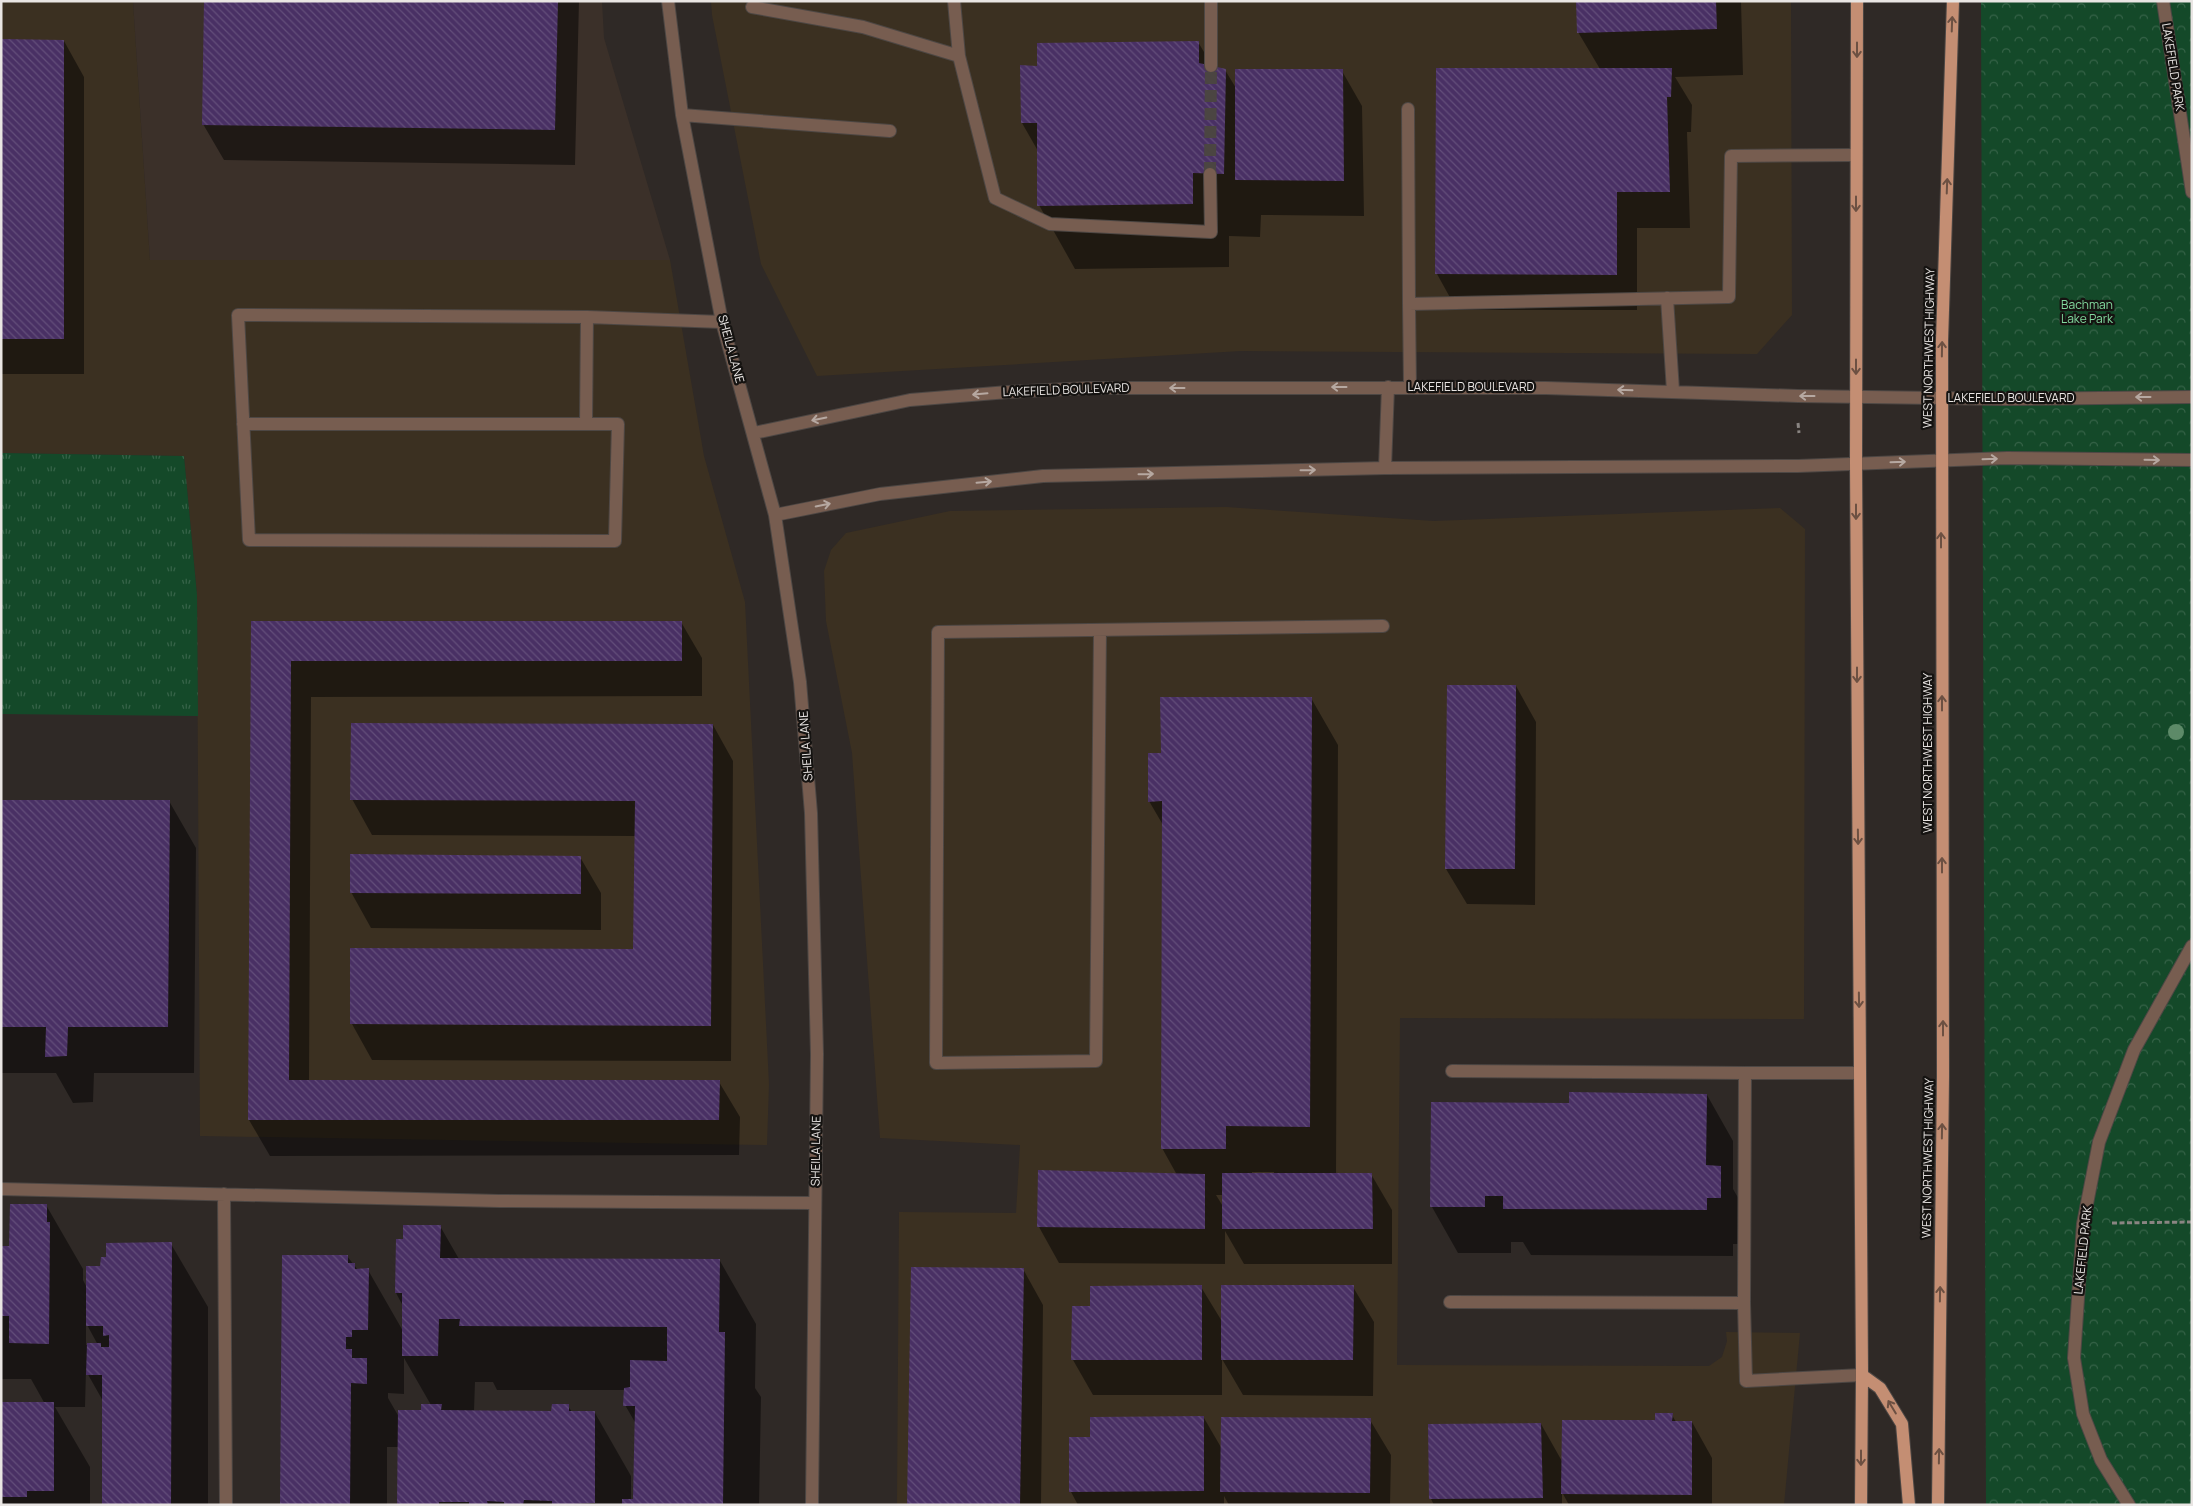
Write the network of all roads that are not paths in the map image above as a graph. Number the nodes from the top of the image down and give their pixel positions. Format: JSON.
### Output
{"nodes":[{"id":1,"x":668,"y":1,"type":"edge"},
{"id":2,"x":954,"y":1,"type":"edge"},
{"id":3,"x":1211,"y":1,"type":"edge"},
{"id":4,"x":1857,"y":1,"type":"edge"},
{"id":5,"x":1953,"y":1,"type":"edge"},
{"id":6,"x":2163,"y":1,"type":"edge"},
{"id":7,"x":752,"y":7,"type":"dead end"},
{"id":8,"x":959,"y":56,"type":"junction"},
{"id":9,"x":1211,"y":66,"type":"tunnel mouth"},
{"id":10,"x":1408,"y":109,"type":"dead end"},
{"id":11,"x":682,"y":115,"type":"junction"},
{"id":12,"x":890,"y":131,"type":"dead end"},
{"id":13,"x":1856,"y":155,"type":"junction"},
{"id":14,"x":1210,"y":174,"type":"tunnel mouth"},
{"id":15,"x":2192,"y":192,"type":"edge"},
{"id":16,"x":1667,"y":298,"type":"junction"},
{"id":17,"x":1409,"y":304,"type":"junction"},
{"id":18,"x":587,"y":317,"type":"junction"},
{"id":19,"x":722,"y":322,"type":"junction"},
{"id":20,"x":1388,"y":387,"type":"junction"},
{"id":21,"x":1410,"y":388,"type":"junction"},
{"id":22,"x":1673,"y":391,"type":"junction"},
{"id":23,"x":1856,"y":396,"type":"junction"},
{"id":24,"x":1941,"y":397,"type":"junction"},
{"id":25,"x":2192,"y":397,"type":"edge"},
{"id":26,"x":243,"y":424,"type":"junction"},
{"id":27,"x":586,"y":424,"type":"junction"},
{"id":28,"x":754,"y":433,"type":"junction"},
{"id":29,"x":1941,"y":460,"type":"junction"},
{"id":30,"x":2192,"y":460,"type":"edge"},
{"id":31,"x":1856,"y":463,"type":"junction"},
{"id":32,"x":1386,"y":468,"type":"junction"},
{"id":33,"x":775,"y":515,"type":"junction"},
{"id":34,"x":1384,"y":626,"type":"dead end"},
{"id":35,"x":1100,"y":630,"type":"junction"},
{"id":36,"x":2192,"y":946,"type":"edge"},
{"id":37,"x":1452,"y":1071,"type":"dead end"},
{"id":38,"x":1745,"y":1073,"type":"junction"},
{"id":39,"x":1860,"y":1073,"type":"junction"},
{"id":40,"x":1,"y":1189,"type":"edge"},
{"id":41,"x":224,"y":1194,"type":"junction"},
{"id":42,"x":815,"y":1203,"type":"junction"},
{"id":43,"x":1450,"y":1302,"type":"dead end"},
{"id":44,"x":1744,"y":1303,"type":"junction"},
{"id":45,"x":1862,"y":1375,"type":"junction"},
{"id":46,"x":226,"y":1505,"type":"edge"},
{"id":47,"x":812,"y":1505,"type":"edge"},
{"id":48,"x":1861,"y":1505,"type":"edge"},
{"id":49,"x":1909,"y":1505,"type":"edge"},
{"id":50,"x":1938,"y":1505,"type":"edge"},
{"id":51,"x":2128,"y":1505,"type":"edge"}],
"edges":[{"from":1,"to":11,"type":"street","name":"SHEILA LANE"},
{"from":2,"to":8,"type":"street"},
{"from":3,"to":9,"type":"street"},
{"from":4,"to":13,"type":"main road","one_way":true},
{"from":24,"to":5,"type":"main road","name":"WEST NORTHWEST HIGHWAY","one_way":true},
{"from":6,"to":15,"type":"street","name":"LAKEFIELD PARK"},
{"from":7,"to":8,"type":"street"},
{"from":8,"to":14,"type":"street"},
{"from":10,"to":17,"type":"street"},
{"from":11,"to":12,"type":"street"},
{"from":11,"to":19,"type":"street","name":"SHEILA LANE"},
{"from":13,"to":16,"type":"street"},
{"from":13,"to":23,"type":"main road","one_way":true},
{"from":16,"to":17,"type":"street"},
{"from":16,"to":22,"type":"street"},
{"from":17,"to":21,"type":"street"},
{"from":18,"to":19,"type":"street"},
{"from":18,"to":26,"type":"street"},
{"from":18,"to":27,"type":"street"},
{"from":19,"to":28,"type":"street","name":"SHEILA LANE"},
{"from":20,"to":21,"type":"street","name":"LAKEFIELD BOULEVARD"},
{"from":20,"to":28,"type":"street","name":"LAKEFIELD BOULEVARD","one_way":true},
{"from":20,"to":32,"type":"street"},
{"from":22,"to":21,"type":"street","name":"LAKEFIELD BOULEVARD","one_way":true},
{"from":23,"to":22,"type":"street","name":"LAKEFIELD BOULEVARD","one_way":true},
{"from":23,"to":24,"type":"street","name":"LAKEFIELD BOULEVARD"},
{"from":23,"to":31,"type":"main road"},
{"from":25,"to":24,"type":"street","name":"LAKEFIELD BOULEVARD","one_way":true},
{"from":24,"to":29,"type":"main road","name":"WEST NORTHWEST HIGHWAY"},
{"from":26,"to":27,"type":"street"},
{"from":26,"to":27,"type":"street"},
{"from":28,"to":33,"type":"street","name":"SHEILA LANE"},
{"from":29,"to":30,"type":"street","one_way":true},
{"from":31,"to":29,"type":"street","one_way":true},
{"from":50,"to":29,"type":"main road","name":"WEST NORTHWEST HIGHWAY","one_way":true},
{"from":31,"to":32,"type":"street"},
{"from":31,"to":39,"type":"main road","one_way":true},
{"from":33,"to":32,"type":"street","one_way":true},
{"from":33,"to":42,"type":"street","name":"SHEILA LANE"},
{"from":34,"to":35,"type":"street"},
{"from":35,"to":35,"type":"street"},
{"from":36,"to":51,"type":"street","name":"LAKEFIELD PARK"},
{"from":37,"to":38,"type":"street"},
{"from":38,"to":39,"type":"street"},
{"from":38,"to":44,"type":"street"},
{"from":39,"to":45,"type":"main road"},
{"from":40,"to":41,"type":"street"},
{"from":41,"to":42,"type":"street"},
{"from":41,"to":46,"type":"street"},
{"from":42,"to":47,"type":"street","name":"SHEILA LANE"},
{"from":43,"to":44,"type":"street"},
{"from":44,"to":45,"type":"street"},
{"from":45,"to":48,"type":"main road","one_way":true},
{"from":49,"to":45,"type":"main road","one_way":true}]}
